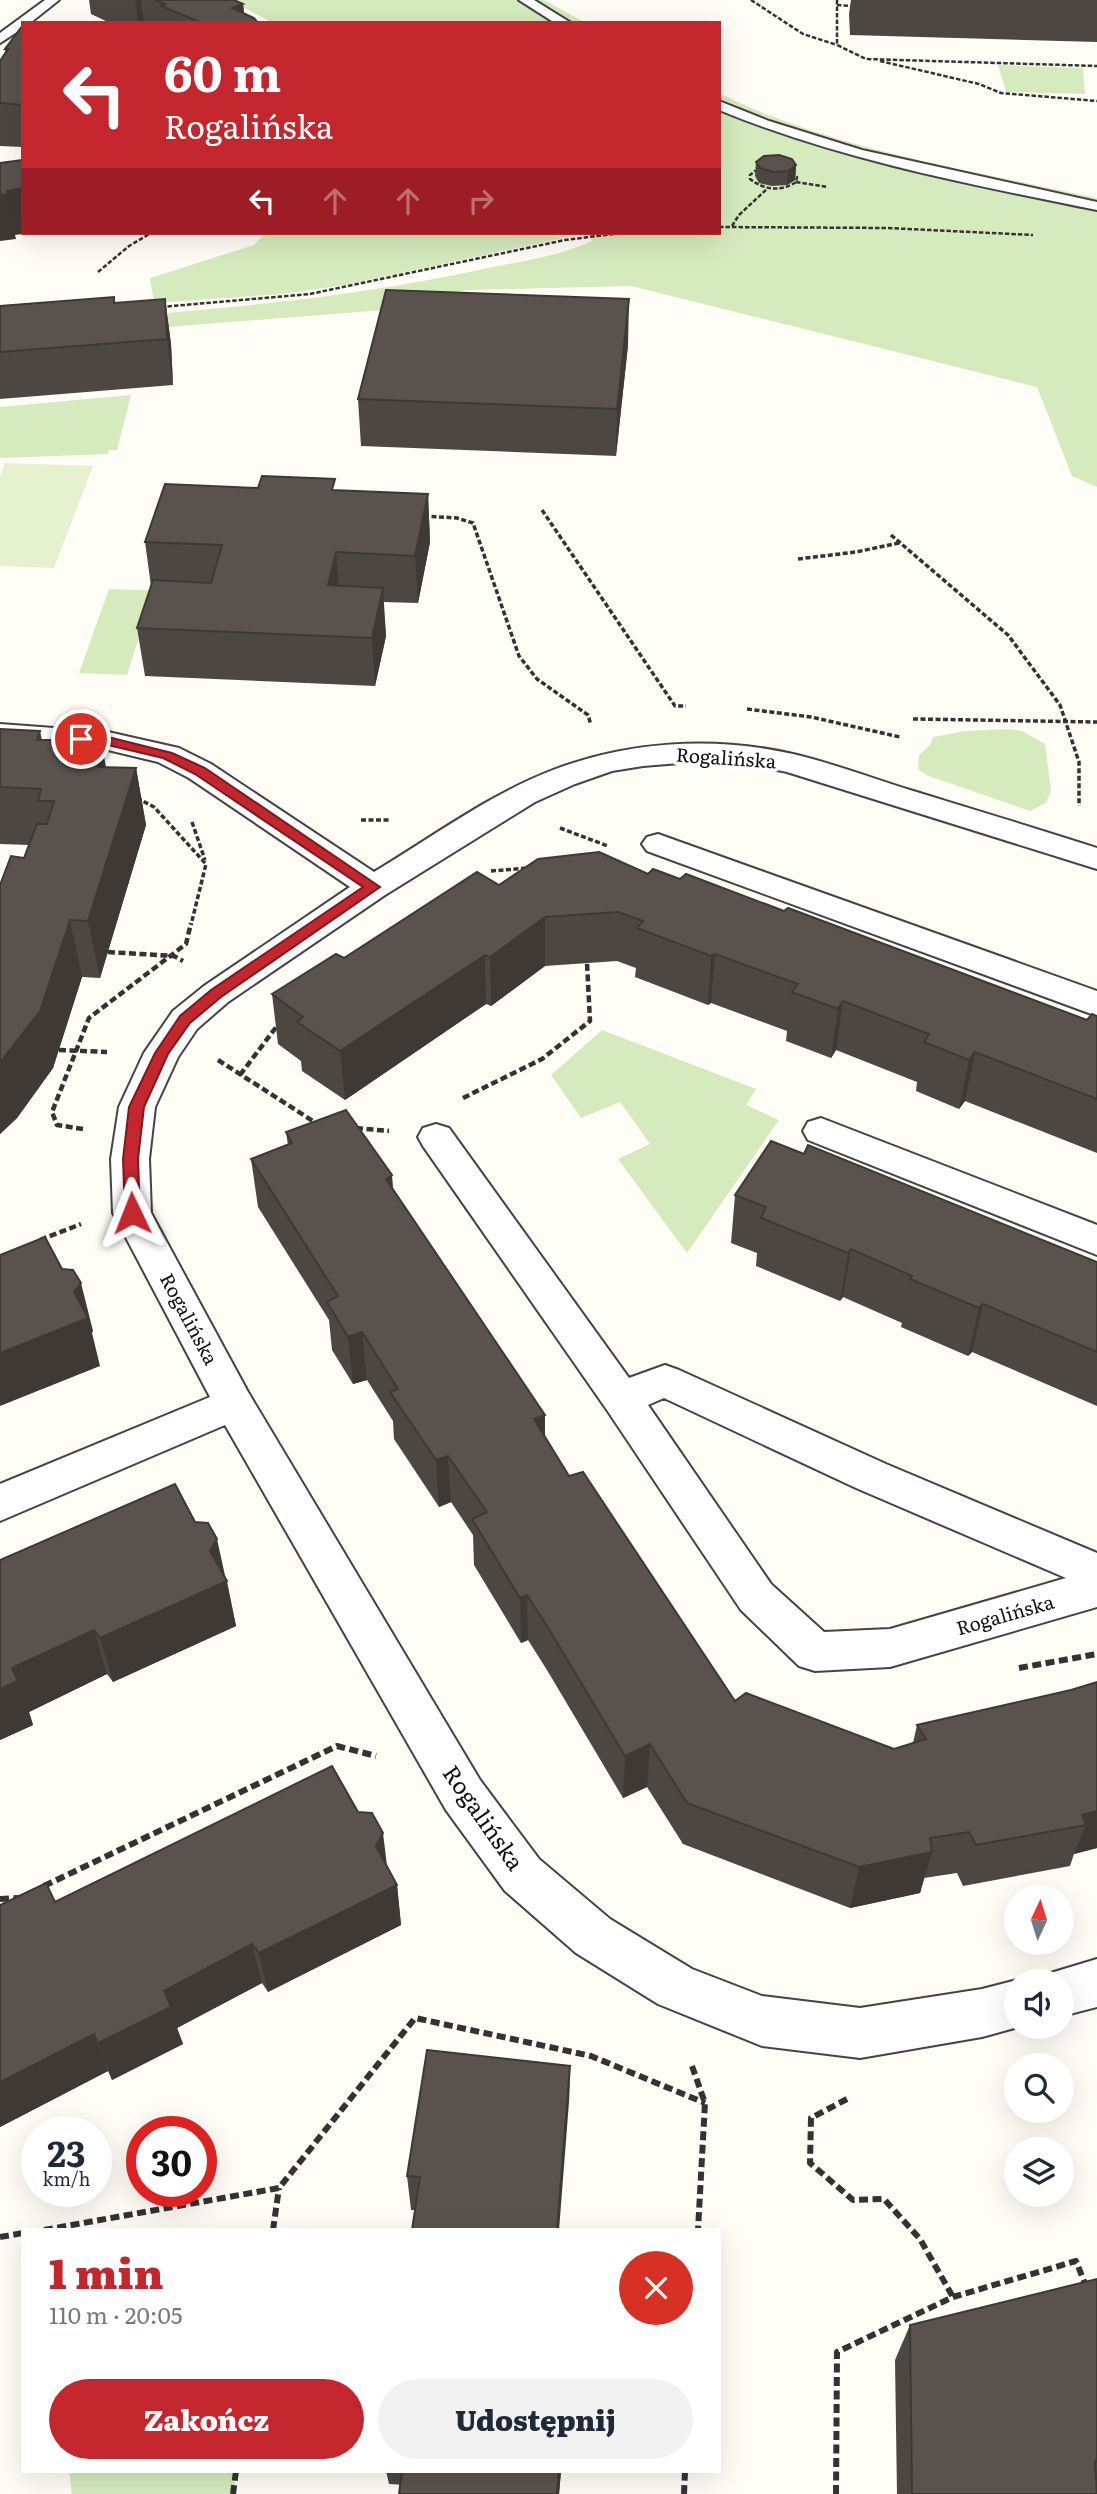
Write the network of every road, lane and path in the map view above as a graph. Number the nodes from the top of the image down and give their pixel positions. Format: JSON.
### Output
{"nodes":[{"id":1,"x":53,"y":0,"type":"edge"},
{"id":2,"x":525,"y":0,"type":"edge"},
{"id":3,"x":751,"y":0,"type":"edge"},
{"id":4,"x":837,"y":0,"type":"edge"},
{"id":5,"x":837,"y":5,"type":"junction"},
{"id":6,"x":864,"y":6,"type":"dead end"},
{"id":7,"x":24,"y":21,"type":"edge"},
{"id":8,"x":562,"y":21,"type":"edge"},
{"id":9,"x":21,"y":24,"type":"edge"},
{"id":10,"x":0,"y":39,"type":"edge"},
{"id":11,"x":837,"y":45,"type":"junction"},
{"id":12,"x":872,"y":59,"type":"junction"},
{"id":13,"x":1097,"y":66,"type":"edge"},
{"id":14,"x":1097,"y":100,"type":"edge"},
{"id":15,"x":721,"y":106,"type":"edge"},
{"id":16,"x":768,"y":188,"type":"junction"},
{"id":17,"x":1097,"y":206,"type":"edge"},
{"id":18,"x":732,"y":226,"type":"junction"},
{"id":19,"x":721,"y":227,"type":"edge"},
{"id":20,"x":148,"y":235,"type":"edge"},
{"id":21,"x":605,"y":235,"type":"edge"},
{"id":22,"x":1033,"y":235,"type":"dead end"},
{"id":23,"x":98,"y":272,"type":"dead end"},
{"id":24,"x":154,"y":307,"type":"edge"},
{"id":25,"x":542,"y":510,"type":"dead end"},
{"id":26,"x":416,"y":516,"type":"edge"},
{"id":27,"x":891,"y":535,"type":"dead end"},
{"id":28,"x":899,"y":542,"type":"junction"},
{"id":29,"x":798,"y":559,"type":"dead end"},
{"id":30,"x":698,"y":707,"type":"dead end"},
{"id":31,"x":743,"y":708,"type":"dead end"},
{"id":32,"x":913,"y":719,"type":"dead end"},
{"id":33,"x":1067,"y":722,"type":"junction"},
{"id":34,"x":1097,"y":722,"type":"edge"},
{"id":35,"x":0,"y":733,"type":"edge"},
{"id":36,"x":595,"y":734,"type":"dead end"},
{"id":37,"x":900,"y":737,"type":"dead end"},
{"id":38,"x":135,"y":797,"type":"edge"},
{"id":39,"x":191,"y":818,"type":"dead end"},
{"id":40,"x":359,"y":820,"type":"dead end"},
{"id":41,"x":398,"y":820,"type":"dead end"},
{"id":42,"x":659,"y":844,"type":"dead end"},
{"id":43,"x":1082,"y":854,"type":"edge"},
{"id":44,"x":206,"y":864,"type":"junction"},
{"id":45,"x":532,"y":868,"type":"edge"},
{"id":46,"x":491,"y":872,"type":"dead end"},
{"id":47,"x":373,"y":887,"type":"junction"},
{"id":48,"x":108,"y":952,"type":"dead end"},
{"id":49,"x":174,"y":956,"type":"junction"},
{"id":50,"x":181,"y":960,"type":"dead end"},
{"id":51,"x":587,"y":963,"type":"dead end"},
{"id":52,"x":1097,"y":1004,"type":"edge"},
{"id":53,"x":282,"y":1019,"type":"edge"},
{"id":54,"x":59,"y":1050,"type":"dead end"},
{"id":55,"x":76,"y":1051,"type":"junction"},
{"id":56,"x":105,"y":1052,"type":"dead end"},
{"id":57,"x":215,"y":1057,"type":"dead end"},
{"id":58,"x":240,"y":1074,"type":"junction"},
{"id":59,"x":455,"y":1102,"type":"dead end"},
{"id":60,"x":326,"y":1124,"type":"edge"},
{"id":61,"x":353,"y":1127,"type":"edge"},
{"id":62,"x":87,"y":1130,"type":"dead end"},
{"id":63,"x":821,"y":1131,"type":"dead end"},
{"id":64,"x":394,"y":1132,"type":"dead end"},
{"id":65,"x":436,"y":1137,"type":"dead end"},
{"id":66,"x":90,"y":1220,"type":"dead end"},
{"id":67,"x":39,"y":1240,"type":"edge"},
{"id":68,"x":1097,"y":1241,"type":"edge"},
{"id":69,"x":621,"y":1398,"type":"junction"},
{"id":70,"x":234,"y":1404,"type":"junction"},
{"id":71,"x":0,"y":1503,"type":"edge"},
{"id":72,"x":1097,"y":1572,"type":"edge"},
{"id":73,"x":1097,"y":1588,"type":"edge"},
{"id":74,"x":381,"y":1757,"type":"dead end"},
{"id":75,"x":0,"y":1899,"type":"edge"},
{"id":76,"x":1097,"y":1983,"type":"edge"},
{"id":77,"x":1074,"y":1989,"type":"edge"},
{"id":78,"x":1004,"y":2007,"type":"edge"},
{"id":79,"x":692,"y":2066,"type":"dead end"},
{"id":80,"x":847,"y":2099,"type":"dead end"},
{"id":81,"x":705,"y":2103,"type":"junction"},
{"id":82,"x":279,"y":2188,"type":"junction"},
{"id":83,"x":55,"y":2228,"type":"edge"},
{"id":84,"x":273,"y":2228,"type":"edge"},
{"id":85,"x":698,"y":2228,"type":"edge"},
{"id":86,"x":21,"y":2233,"type":"edge"},
{"id":87,"x":0,"y":2237,"type":"edge"},
{"id":88,"x":953,"y":2297,"type":"junction"},
{"id":89,"x":1092,"y":2300,"type":"edge"},
{"id":90,"x":236,"y":2473,"type":"edge"},
{"id":91,"x":685,"y":2473,"type":"edge"},
{"id":92,"x":233,"y":2494,"type":"edge"},
{"id":93,"x":684,"y":2494,"type":"edge"},
{"id":94,"x":836,"y":2494,"type":"edge"}],
"edges":[{"from":1,"to":7,"type":"lane"},
{"from":2,"to":8,"type":"lane"},
{"from":3,"to":11,"type":"path"},
{"from":4,"to":5,"type":"path"},
{"from":5,"to":6,"type":"path"},
{"from":5,"to":11,"type":"path"},
{"from":9,"to":10,"type":"lane"},
{"from":11,"to":12,"type":"path"},
{"from":12,"to":13,"type":"path"},
{"from":12,"to":14,"type":"path"},
{"from":15,"to":17,"type":"lane"},
{"from":16,"to":16,"type":"path"},
{"from":16,"to":18,"type":"path"},
{"from":18,"to":19,"type":"path"},
{"from":18,"to":22,"type":"path"},
{"from":20,"to":23,"type":"path"},
{"from":21,"to":24,"type":"path"},
{"from":25,"to":30,"type":"path"},
{"from":26,"to":36,"type":"path"},
{"from":27,"to":28,"type":"path"},
{"from":28,"to":29,"type":"path"},
{"from":28,"to":33,"type":"path"},
{"from":31,"to":37,"type":"path"},
{"from":32,"to":33,"type":"path"},
{"from":33,"to":34,"type":"path"},
{"from":33,"to":43,"type":"path"},
{"from":35,"to":47,"type":"street"},
{"from":38,"to":44,"type":"path"},
{"from":39,"to":44,"type":"path"},
{"from":40,"to":41,"type":"path"},
{"from":42,"to":52,"type":"street"},
{"from":43,"to":47,"type":"street","name":"Rogalińska"},
{"from":44,"to":49,"type":"path"},
{"from":45,"to":46,"type":"path"},
{"from":47,"to":70,"type":"street","name":"Rogalińska"},
{"from":48,"to":49,"type":"path"},
{"from":49,"to":50,"type":"path"},
{"from":49,"to":55,"type":"path"},
{"from":51,"to":59,"type":"path"},
{"from":53,"to":58,"type":"path"},
{"from":54,"to":55,"type":"path"},
{"from":55,"to":56,"type":"path"},
{"from":55,"to":62,"type":"path"},
{"from":57,"to":58,"type":"path"},
{"from":58,"to":60,"type":"path"},
{"from":61,"to":64,"type":"path"},
{"from":63,"to":68,"type":"street"},
{"from":65,"to":69,"type":"street","name":"Rogalińska"},
{"from":66,"to":67,"type":"path"},
{"from":69,"to":72,"type":"street"},
{"from":69,"to":73,"type":"street","name":"Rogalińska"},
{"from":70,"to":71,"type":"street"},
{"from":70,"to":78,"type":"street","name":"Rogalińska"},
{"from":74,"to":75,"type":"path"},
{"from":76,"to":77,"type":"street"},
{"from":79,"to":81,"type":"path"},
{"from":80,"to":88,"type":"path"},
{"from":81,"to":82,"type":"path"},
{"from":81,"to":85,"type":"path"},
{"from":82,"to":83,"type":"path"},
{"from":82,"to":84,"type":"path"},
{"from":86,"to":87,"type":"path"},
{"from":88,"to":89,"type":"path"},
{"from":88,"to":94,"type":"path"},
{"from":90,"to":92,"type":"path"},
{"from":91,"to":93,"type":"path"}]}
